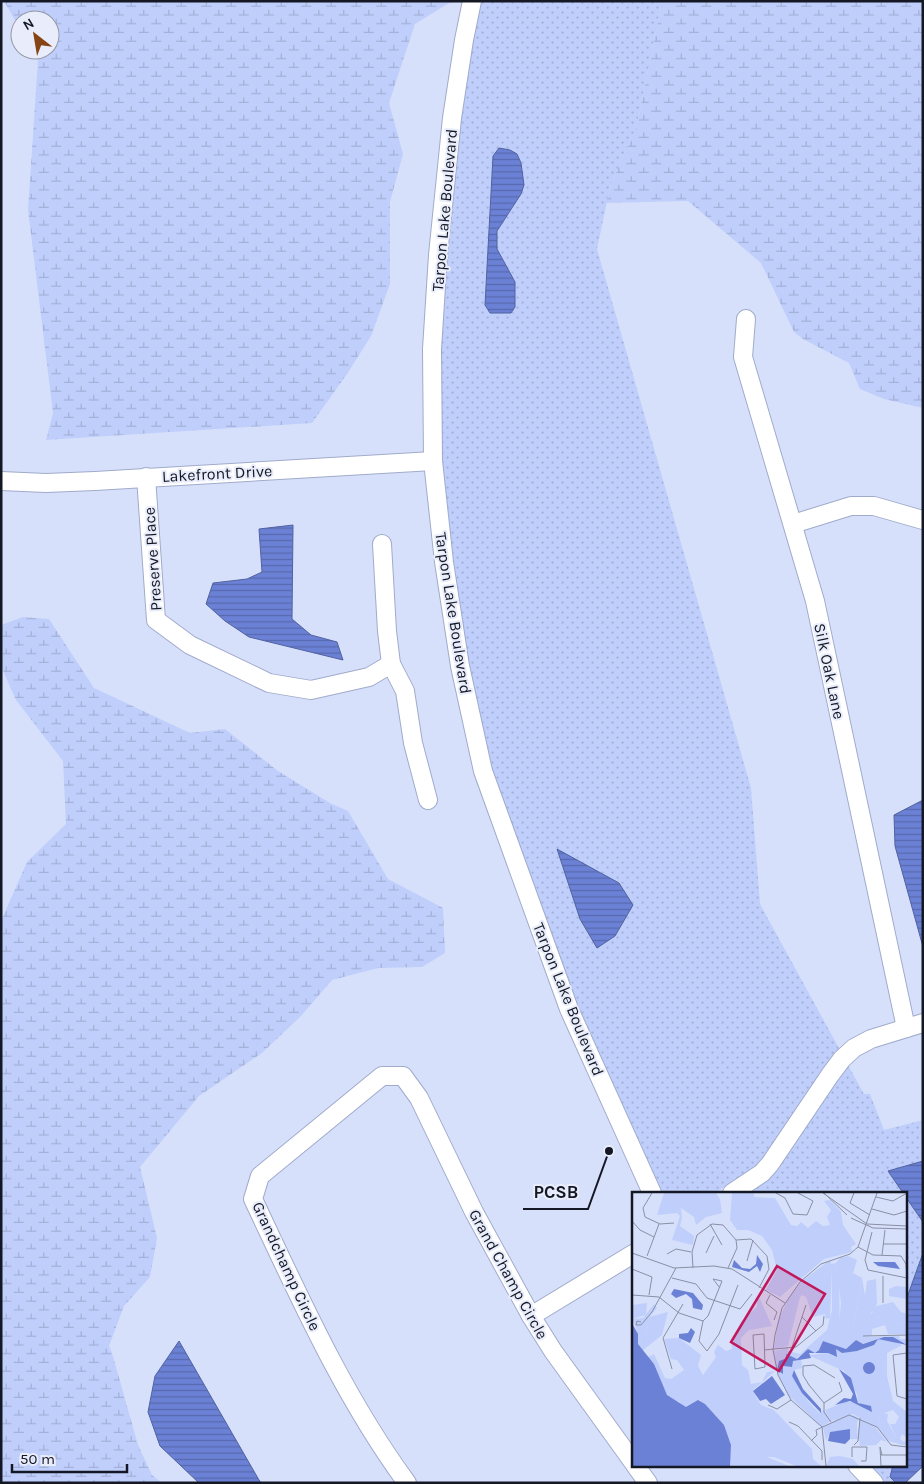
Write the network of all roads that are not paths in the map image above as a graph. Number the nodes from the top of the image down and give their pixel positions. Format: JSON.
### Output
{"nodes":[{"id":1,"x":472,"y":1,"type":"edge"},
{"id":2,"x":746,"y":318,"type":"dead end"},
{"id":3,"x":433,"y":461,"type":"junction"},
{"id":4,"x":146,"y":477,"type":"junction"},
{"id":5,"x":1,"y":481,"type":"edge"},
{"id":6,"x":923,"y":520,"type":"edge"},
{"id":7,"x":793,"y":524,"type":"junction"},
{"id":8,"x":382,"y":544,"type":"dead end"},
{"id":9,"x":391,"y":664,"type":"junction"},
{"id":10,"x":428,"y":800,"type":"dead end"},
{"id":11,"x":914,"y":1026,"type":"edge"},
{"id":12,"x":403,"y":1076,"type":"joint"},
{"id":13,"x":652,"y":1192,"type":"edge"},
{"id":14,"x":734,"y":1192,"type":"edge"},
{"id":15,"x":632,"y":1255,"type":"edge"},
{"id":16,"x":531,"y":1316,"type":"junction"},
{"id":17,"x":632,"y":1461,"type":"edge"},
{"id":18,"x":635,"y":1466,"type":"edge"},
{"id":19,"x":858,"y":1466,"type":"edge"},
{"id":20,"x":407,"y":1483,"type":"edge"},
{"id":21,"x":648,"y":1483,"type":"edge"},
{"id":22,"x":874,"y":1483,"type":"edge"}],
"edges":[{"from":1,"to":3,"type":"street","name":"Tarpon Lake Boulevard"},
{"from":2,"to":7,"type":"street","name":"Silk Oak Lane"},
{"from":3,"to":4,"type":"street","name":"Lakefront Drive"},
{"from":3,"to":13,"type":"street","name":"Tarpon Lake Boulevard"},
{"from":4,"to":5,"type":"street","name":"Lakefront Drive"},
{"from":4,"to":9,"type":"street","name":"Preserve Place"},
{"from":6,"to":7,"type":"street"},
{"from":7,"to":11,"type":"street","name":"Silk Oak Lane"},
{"from":8,"to":9,"type":"street"},
{"from":9,"to":10,"type":"street"},
{"from":11,"to":14,"type":"street"},
{"from":12,"to":16,"type":"street","name":"Grand Champ Circle"},
{"from":12,"to":20,"type":"street","name":"Grandchamp Circle"},
{"from":15,"to":16,"type":"street"},
{"from":16,"to":17,"type":"street","name":"Grand Champ Circle"},
{"from":18,"to":21,"type":"street","name":"Grand Champ Circle"},
{"from":19,"to":22,"type":"street"}]}
